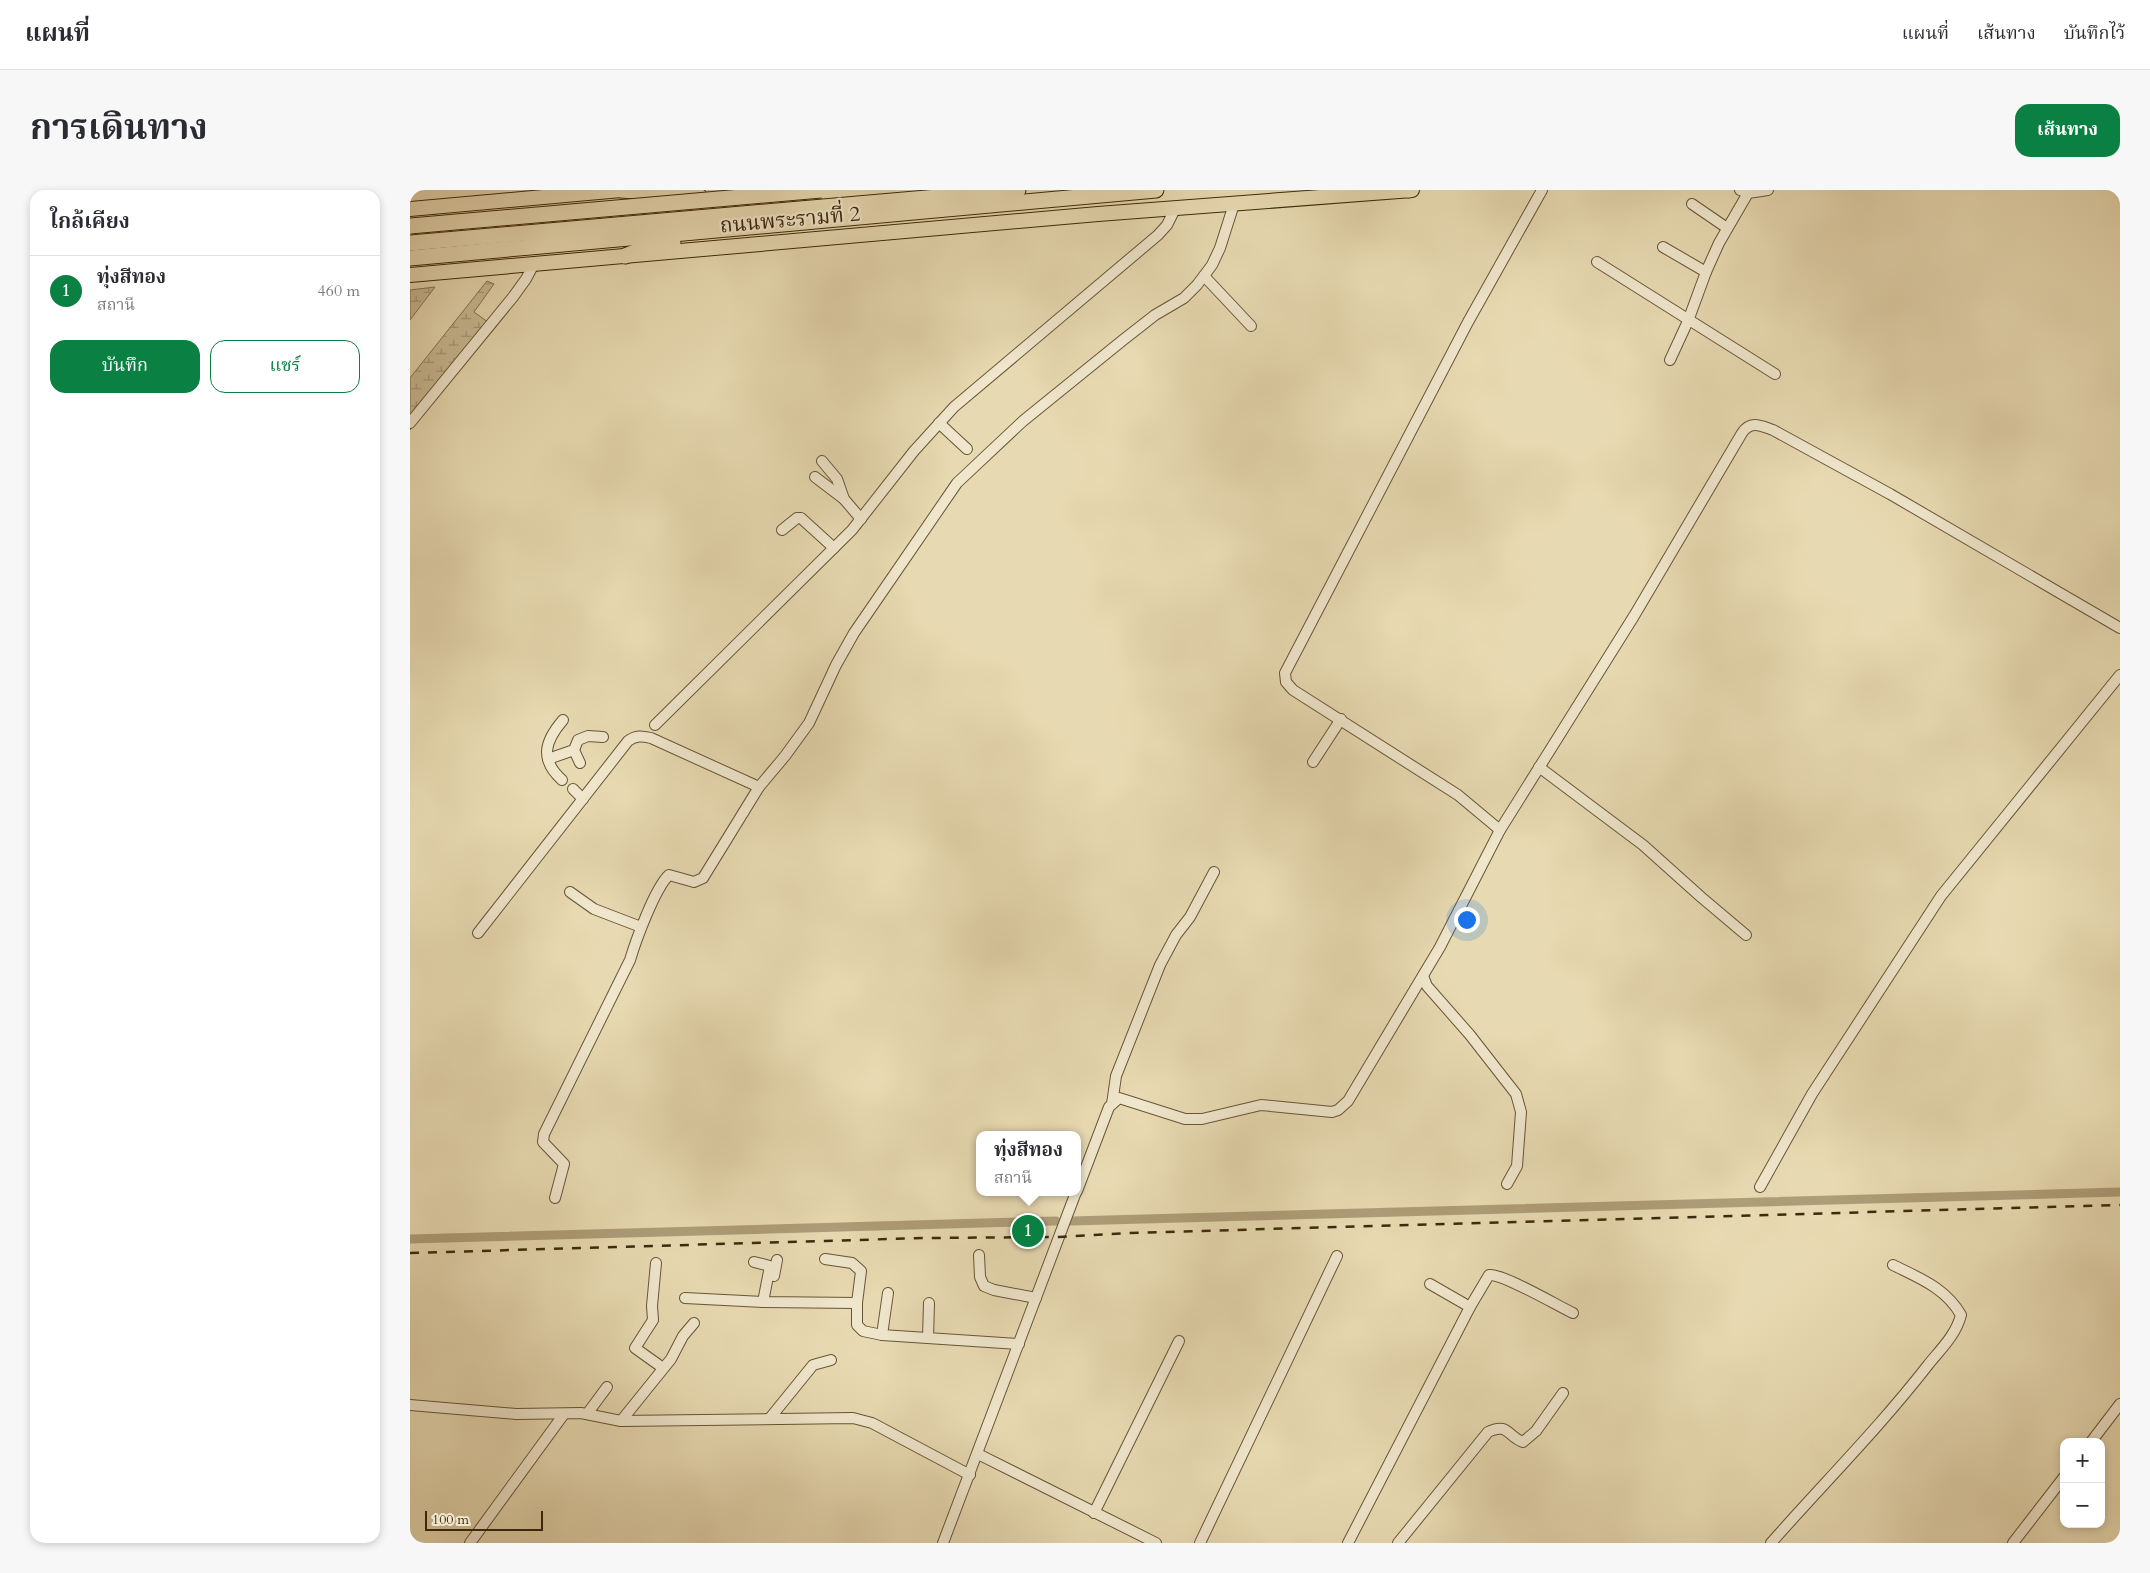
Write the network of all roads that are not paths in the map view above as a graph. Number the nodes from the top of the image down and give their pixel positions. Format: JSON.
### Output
{"nodes":[{"id":1,"x":621,"y":190,"type":"edge"},
{"id":2,"x":821,"y":190,"type":"edge"},
{"id":3,"x":830,"y":190,"type":"edge"},
{"id":4,"x":1018,"y":190,"type":"edge"},
{"id":5,"x":1156,"y":190,"type":"edge"},
{"id":6,"x":1410,"y":190,"type":"edge"},
{"id":7,"x":1542,"y":190,"type":"edge"},
{"id":8,"x":1768,"y":190,"type":"edge"},
{"id":9,"x":1744,"y":191,"type":"edge"},
{"id":10,"x":516,"y":195,"type":"edge"},
{"id":11,"x":727,"y":199,"type":"junction"},
{"id":12,"x":1234,"y":204,"type":"junction"},
{"id":13,"x":1692,"y":204,"type":"dead end"},
{"id":14,"x":410,"y":209,"type":"edge"},
{"id":15,"x":1175,"y":209,"type":"junction"},
{"id":16,"x":410,"y":227,"type":"edge"},
{"id":17,"x":1728,"y":228,"type":"junction"},
{"id":18,"x":728,"y":229,"type":"junction"},
{"id":19,"x":410,"y":243,"type":"edge"},
{"id":20,"x":1663,"y":247,"type":"dead end"},
{"id":21,"x":625,"y":256,"type":"junction"},
{"id":22,"x":410,"y":258,"type":"edge"},
{"id":23,"x":1597,"y":262,"type":"dead end"},
{"id":24,"x":534,"y":264,"type":"junction"},
{"id":25,"x":1706,"y":272,"type":"junction"},
{"id":26,"x":410,"y":275,"type":"edge"},
{"id":27,"x":1204,"y":276,"type":"junction"},
{"id":28,"x":1689,"y":319,"type":"junction"},
{"id":29,"x":1251,"y":326,"type":"dead end"},
{"id":30,"x":1670,"y":360,"type":"dead end"},
{"id":31,"x":1775,"y":374,"type":"dead end"},
{"id":32,"x":410,"y":423,"type":"edge"},
{"id":33,"x":938,"y":423,"type":"junction"},
{"id":34,"x":967,"y":449,"type":"dead end"},
{"id":35,"x":822,"y":461,"type":"dead end"},
{"id":36,"x":815,"y":476,"type":"dead end"},
{"id":37,"x":844,"y":499,"type":"junction"},
{"id":38,"x":861,"y":519,"type":"junction"},
{"id":39,"x":782,"y":530,"type":"dead end"},
{"id":40,"x":834,"y":548,"type":"junction"},
{"id":41,"x":2120,"y":628,"type":"edge"},
{"id":42,"x":2120,"y":675,"type":"edge"},
{"id":43,"x":1340,"y":719,"type":"junction"},
{"id":44,"x":563,"y":720,"type":"dead end"},
{"id":45,"x":655,"y":725,"type":"dead end"},
{"id":46,"x":603,"y":737,"type":"dead end"},
{"id":47,"x":574,"y":750,"type":"junction"},
{"id":48,"x":548,"y":759,"type":"junction"},
{"id":49,"x":1313,"y":762,"type":"dead end"},
{"id":50,"x":580,"y":763,"type":"dead end"},
{"id":51,"x":1539,"y":768,"type":"junction"},
{"id":52,"x":562,"y":780,"type":"dead end"},
{"id":53,"x":759,"y":787,"type":"junction"},
{"id":54,"x":572,"y":789,"type":"dead end"},
{"id":55,"x":583,"y":799,"type":"junction"},
{"id":56,"x":1500,"y":830,"type":"junction"},
{"id":57,"x":1214,"y":872,"type":"dead end"},
{"id":58,"x":570,"y":892,"type":"dead end"},
{"id":59,"x":641,"y":927,"type":"junction"},
{"id":60,"x":478,"y":933,"type":"dead end"},
{"id":61,"x":1746,"y":935,"type":"dead end"},
{"id":62,"x":1423,"y":976,"type":"junction"},
{"id":63,"x":1112,"y":1104,"type":"junction"},
{"id":64,"x":1081,"y":1182,"type":"edge"},
{"id":65,"x":1507,"y":1184,"type":"dead end"},
{"id":66,"x":1760,"y":1187,"type":"dead end"},
{"id":67,"x":1075,"y":1196,"type":"edge"},
{"id":68,"x":555,"y":1198,"type":"dead end"},
{"id":69,"x":979,"y":1255,"type":"dead end"},
{"id":70,"x":1336,"y":1256,"type":"dead end"},
{"id":71,"x":825,"y":1259,"type":"dead end"},
{"id":72,"x":777,"y":1260,"type":"dead end"},
{"id":73,"x":754,"y":1262,"type":"dead end"},
{"id":74,"x":656,"y":1263,"type":"dead end"},
{"id":75,"x":1893,"y":1264,"type":"dead end"},
{"id":76,"x":1430,"y":1284,"type":"dead end"},
{"id":77,"x":888,"y":1293,"type":"dead end"},
{"id":78,"x":685,"y":1298,"type":"dead end"},
{"id":79,"x":1036,"y":1298,"type":"junction"},
{"id":80,"x":766,"y":1302,"type":"junction"},
{"id":81,"x":856,"y":1303,"type":"junction"},
{"id":82,"x":929,"y":1303,"type":"dead end"},
{"id":83,"x":1470,"y":1307,"type":"junction"},
{"id":84,"x":1573,"y":1313,"type":"dead end"},
{"id":85,"x":694,"y":1323,"type":"dead end"},
{"id":86,"x":882,"y":1334,"type":"junction"},
{"id":87,"x":928,"y":1338,"type":"junction"},
{"id":88,"x":1179,"y":1341,"type":"dead end"},
{"id":89,"x":1019,"y":1344,"type":"junction"},
{"id":90,"x":831,"y":1360,"type":"dead end"},
{"id":91,"x":663,"y":1368,"type":"junction"},
{"id":92,"x":607,"y":1387,"type":"dead end"},
{"id":93,"x":1562,"y":1393,"type":"dead end"},
{"id":94,"x":410,"y":1404,"type":"edge"},
{"id":95,"x":2120,"y":1404,"type":"edge"},
{"id":96,"x":564,"y":1414,"type":"junction"},
{"id":97,"x":587,"y":1414,"type":"junction"},
{"id":98,"x":770,"y":1418,"type":"junction"},
{"id":99,"x":621,"y":1420,"type":"junction"},
{"id":100,"x":2094,"y":1438,"type":"edge"},
{"id":101,"x":978,"y":1454,"type":"junction"},
{"id":102,"x":970,"y":1475,"type":"junction"},
{"id":103,"x":2060,"y":1482,"type":"edge"},
{"id":104,"x":1094,"y":1513,"type":"junction"},
{"id":105,"x":470,"y":1543,"type":"edge"},
{"id":106,"x":943,"y":1543,"type":"edge"},
{"id":107,"x":1156,"y":1543,"type":"edge"},
{"id":108,"x":1200,"y":1543,"type":"edge"},
{"id":109,"x":1348,"y":1543,"type":"edge"},
{"id":110,"x":1398,"y":1543,"type":"edge"},
{"id":111,"x":1771,"y":1543,"type":"edge"},
{"id":112,"x":2013,"y":1543,"type":"edge"}],
"edges":[{"from":1,"to":10,"type":"main road"},
{"from":1,"to":11,"type":"highway"},
{"from":2,"to":16,"type":"highway","bridge":true},
{"from":3,"to":11,"type":"highway","name":"ถนนพระรามที่ 2"},
{"from":4,"to":19,"type":"highway"},
{"from":5,"to":18,"type":"highway","name":"ถนนพระรามที่ 2"},
{"from":6,"to":12,"type":"main road","name":"ถนนพระรามที่ 2"},
{"from":7,"to":43,"type":"street"},
{"from":8,"to":9,"type":"street"},
{"from":9,"to":17,"type":"street"},
{"from":10,"to":14,"type":"main road"},
{"from":11,"to":16,"type":"highway","name":"ถนนพระรามที่ 2"},
{"from":12,"to":15,"type":"main road","name":"ถนนพระรามที่ 2"},
{"from":12,"to":27,"type":"street"},
{"from":13,"to":17,"type":"street"},
{"from":15,"to":21,"type":"main road","name":"ถนนพระรามที่ 2"},
{"from":15,"to":33,"type":"street"},
{"from":17,"to":25,"type":"street"},
{"from":18,"to":21,"type":"highway"},
{"from":18,"to":22,"type":"highway","name":"ถนนพระรามที่ 2"},
{"from":20,"to":25,"type":"street"},
{"from":21,"to":24,"type":"main road","name":"ถนนพระรามที่ 2"},
{"from":23,"to":28,"type":"street"},
{"from":24,"to":26,"type":"main road","name":"ถนนพระรามที่ 2"},
{"from":24,"to":32,"type":"street"},
{"from":25,"to":28,"type":"street"},
{"from":27,"to":29,"type":"street"},
{"from":27,"to":53,"type":"street"},
{"from":28,"to":30,"type":"street"},
{"from":28,"to":31,"type":"street"},
{"from":33,"to":34,"type":"street"},
{"from":33,"to":38,"type":"street"},
{"from":35,"to":37,"type":"street"},
{"from":36,"to":37,"type":"street"},
{"from":37,"to":38,"type":"street"},
{"from":38,"to":40,"type":"street"},
{"from":39,"to":40,"type":"street"},
{"from":40,"to":45,"type":"street"},
{"from":41,"to":51,"type":"street"},
{"from":42,"to":66,"type":"street"},
{"from":43,"to":49,"type":"street"},
{"from":43,"to":56,"type":"street"},
{"from":44,"to":48,"type":"street"},
{"from":46,"to":47,"type":"street"},
{"from":47,"to":48,"type":"street"},
{"from":47,"to":50,"type":"street"},
{"from":48,"to":52,"type":"street"},
{"from":51,"to":56,"type":"street"},
{"from":51,"to":61,"type":"street"},
{"from":53,"to":55,"type":"street"},
{"from":53,"to":59,"type":"street"},
{"from":54,"to":55,"type":"street"},
{"from":55,"to":60,"type":"street"},
{"from":56,"to":62,"type":"street"},
{"from":57,"to":63,"type":"street"},
{"from":58,"to":59,"type":"street"},
{"from":59,"to":68,"type":"street"},
{"from":62,"to":63,"type":"street"},
{"from":62,"to":65,"type":"street"},
{"from":63,"to":64,"type":"street"},
{"from":67,"to":79,"type":"street"},
{"from":69,"to":79,"type":"street"},
{"from":70,"to":108,"type":"street"},
{"from":71,"to":81,"type":"street"},
{"from":72,"to":80,"type":"street"},
{"from":73,"to":80,"type":"street"},
{"from":74,"to":91,"type":"street"},
{"from":75,"to":111,"type":"street"},
{"from":76,"to":83,"type":"street"},
{"from":77,"to":86,"type":"street"},
{"from":78,"to":80,"type":"street"},
{"from":79,"to":89,"type":"street"},
{"from":80,"to":81,"type":"street"},
{"from":81,"to":86,"type":"street"},
{"from":82,"to":87,"type":"street"},
{"from":83,"to":84,"type":"street"},
{"from":83,"to":109,"type":"street"},
{"from":85,"to":91,"type":"street"},
{"from":86,"to":87,"type":"street"},
{"from":87,"to":89,"type":"street"},
{"from":88,"to":104,"type":"street"},
{"from":89,"to":101,"type":"street"},
{"from":90,"to":98,"type":"street"},
{"from":91,"to":99,"type":"street"},
{"from":92,"to":97,"type":"street"},
{"from":93,"to":110,"type":"street"},
{"from":94,"to":96,"type":"street"},
{"from":95,"to":100,"type":"street"},
{"from":96,"to":97,"type":"street"},
{"from":96,"to":105,"type":"street"},
{"from":97,"to":99,"type":"street"},
{"from":98,"to":99,"type":"street"},
{"from":98,"to":102,"type":"street"},
{"from":101,"to":102,"type":"street"},
{"from":101,"to":104,"type":"street"},
{"from":102,"to":106,"type":"street"},
{"from":103,"to":112,"type":"street"},
{"from":104,"to":107,"type":"street"}]}
